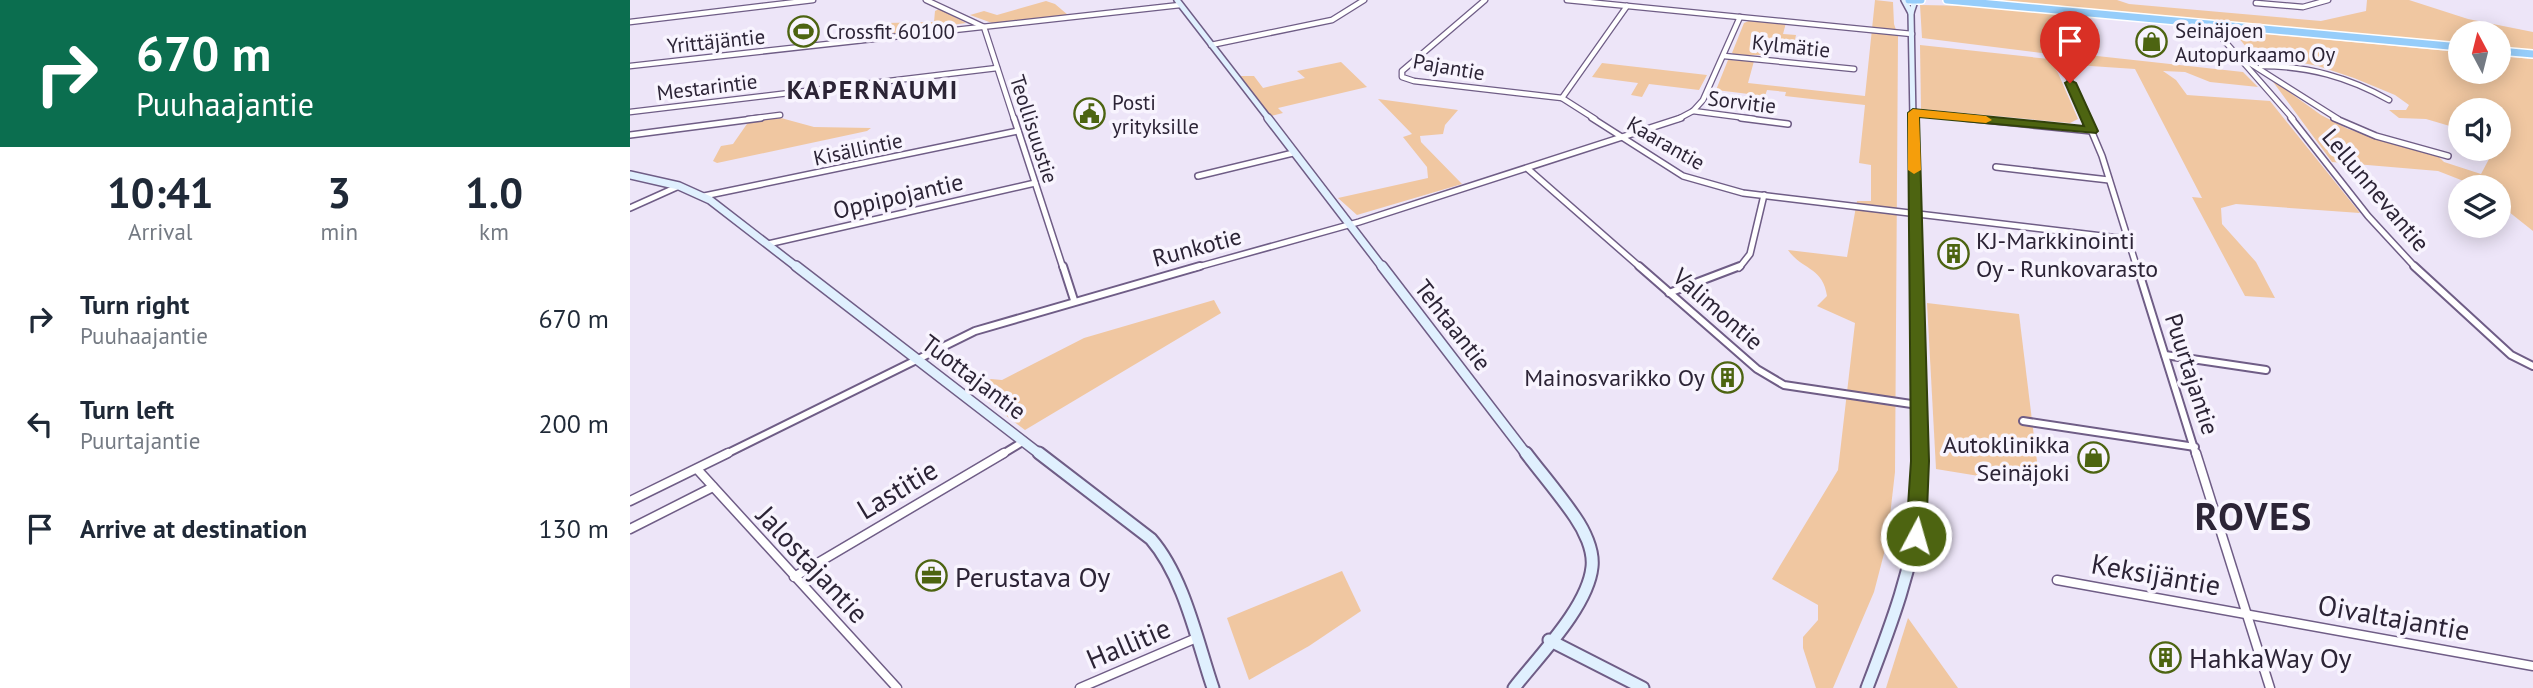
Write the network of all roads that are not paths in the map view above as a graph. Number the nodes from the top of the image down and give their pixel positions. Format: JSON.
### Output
{"nodes":[{"id":1,"x":813,"y":0,"type":"edge"},
{"id":2,"x":926,"y":0,"type":"edge"},
{"id":3,"x":1364,"y":0,"type":"edge"},
{"id":4,"x":1485,"y":0,"type":"edge"},
{"id":5,"x":1567,"y":0,"type":"edge"},
{"id":6,"x":1904,"y":0,"type":"edge"},
{"id":7,"x":1909,"y":0,"type":"edge"},
{"id":8,"x":1921,"y":0,"type":"edge"},
{"id":9,"x":1947,"y":0,"type":"edge"},
{"id":10,"x":1957,"y":0,"type":"edge"},
{"id":11,"x":2328,"y":0,"type":"edge"},
{"id":12,"x":1915,"y":1,"type":"edge"},
{"id":13,"x":1178,"y":2,"type":"edge"},
{"id":14,"x":1970,"y":2,"type":"edge"},
{"id":15,"x":2256,"y":4,"type":"dead end"},
{"id":16,"x":1627,"y":6,"type":"junction"},
{"id":17,"x":1911,"y":12,"type":"junction"},
{"id":18,"x":1741,"y":17,"type":"junction"},
{"id":19,"x":630,"y":22,"type":"edge"},
{"id":20,"x":2203,"y":23,"type":"junction"},
{"id":21,"x":984,"y":27,"type":"junction"},
{"id":22,"x":1912,"y":34,"type":"junction"},
{"id":23,"x":1211,"y":45,"type":"junction"},
{"id":24,"x":2448,"y":46,"type":"edge"},
{"id":25,"x":2511,"y":52,"type":"edge"},
{"id":26,"x":2533,"y":54,"type":"edge"},
{"id":27,"x":2235,"y":55,"type":"junction"},
{"id":28,"x":1724,"y":56,"type":"junction"},
{"id":29,"x":630,"y":66,"type":"edge"},
{"id":30,"x":2259,"y":66,"type":"junction"},
{"id":31,"x":997,"y":68,"type":"junction"},
{"id":32,"x":1854,"y":69,"type":"dead end"},
{"id":33,"x":2068,"y":76,"type":"dead end"},
{"id":34,"x":1562,"y":98,"type":"junction"},
{"id":35,"x":2389,"y":100,"type":"dead end"},
{"id":36,"x":1693,"y":111,"type":"junction"},
{"id":37,"x":630,"y":112,"type":"edge"},
{"id":38,"x":1913,"y":113,"type":"junction"},
{"id":39,"x":780,"y":115,"type":"dead end"},
{"id":40,"x":1787,"y":124,"type":"dead end"},
{"id":41,"x":1018,"y":131,"type":"junction"},
{"id":42,"x":2092,"y":131,"type":"junction"},
{"id":43,"x":630,"y":135,"type":"edge"},
{"id":44,"x":1625,"y":138,"type":"junction"},
{"id":45,"x":1293,"y":153,"type":"junction"},
{"id":46,"x":2448,"y":156,"type":"dead end"},
{"id":47,"x":1996,"y":167,"type":"dead end"},
{"id":48,"x":1528,"y":169,"type":"junction"},
{"id":49,"x":630,"y":175,"type":"edge"},
{"id":50,"x":1198,"y":176,"type":"dead end"},
{"id":51,"x":2109,"y":180,"type":"junction"},
{"id":52,"x":1035,"y":183,"type":"junction"},
{"id":53,"x":679,"y":186,"type":"junction"},
{"id":54,"x":1763,"y":195,"type":"junction"},
{"id":55,"x":704,"y":196,"type":"junction"},
{"id":56,"x":630,"y":208,"type":"edge"},
{"id":57,"x":1915,"y":214,"type":"junction"},
{"id":58,"x":1349,"y":225,"type":"junction"},
{"id":59,"x":2127,"y":239,"type":"junction"},
{"id":60,"x":768,"y":244,"type":"junction"},
{"id":61,"x":1670,"y":293,"type":"junction"},
{"id":62,"x":1074,"y":300,"type":"junction"},
{"id":63,"x":2165,"y":355,"type":"junction"},
{"id":64,"x":917,"y":360,"type":"junction"},
{"id":65,"x":2533,"y":366,"type":"edge"},
{"id":66,"x":2266,"y":370,"type":"dead end"},
{"id":67,"x":1918,"y":405,"type":"junction"},
{"id":68,"x":2024,"y":421,"type":"dead end"},
{"id":69,"x":1024,"y":441,"type":"junction"},
{"id":70,"x":2195,"y":447,"type":"junction"},
{"id":71,"x":697,"y":469,"type":"junction"},
{"id":72,"x":713,"y":487,"type":"junction"},
{"id":73,"x":630,"y":501,"type":"edge"},
{"id":74,"x":630,"y":529,"type":"edge"},
{"id":75,"x":794,"y":577,"type":"junction"},
{"id":76,"x":2057,"y":580,"type":"dead end"},
{"id":77,"x":2247,"y":613,"type":"junction"},
{"id":78,"x":1194,"y":639,"type":"junction"},
{"id":79,"x":1549,"y":640,"type":"junction"},
{"id":80,"x":2533,"y":666,"type":"edge"},
{"id":81,"x":897,"y":688,"type":"edge"},
{"id":82,"x":1080,"y":688,"type":"edge"},
{"id":83,"x":1213,"y":688,"type":"edge"},
{"id":84,"x":1514,"y":688,"type":"edge"},
{"id":85,"x":1643,"y":688,"type":"edge"},
{"id":86,"x":1867,"y":688,"type":"edge"},
{"id":87,"x":2270,"y":688,"type":"edge"}],
"edges":[{"from":1,"to":19,"type":"street"},
{"from":2,"to":21,"type":"street"},
{"from":3,"to":23,"type":"street"},
{"from":4,"to":34,"type":"street","name":"Pajantie"},
{"from":5,"to":16,"type":"street"},
{"from":6,"to":17,"type":"street"},
{"from":7,"to":12,"type":"highway"},
{"from":8,"to":12,"type":"highway"},
{"from":9,"to":14,"type":"highway"},
{"from":10,"to":14,"type":"highway"},
{"from":11,"to":15,"type":"street"},
{"from":12,"to":17,"type":"street"},
{"from":13,"to":21,"type":"street","name":"Yrittäjäntie"},
{"from":13,"to":23,"type":"street","name":"Tehtaantie"},
{"from":14,"to":20,"type":"highway"},
{"from":16,"to":18,"type":"street"},
{"from":16,"to":34,"type":"street"},
{"from":17,"to":22,"type":"street"},
{"from":18,"to":22,"type":"street"},
{"from":18,"to":28,"type":"street"},
{"from":20,"to":24,"type":"highway"},
{"from":20,"to":27,"type":"street","name":"Lellunnevantie"},
{"from":21,"to":29,"type":"street","name":"Yrittäjäntie"},
{"from":21,"to":31,"type":"street","name":"Teollisuustie"},
{"from":22,"to":38,"type":"street"},
{"from":23,"to":45,"type":"street","name":"Tehtaantie"},
{"from":25,"to":26,"type":"highway"},
{"from":27,"to":30,"type":"street"},
{"from":27,"to":65,"type":"street","name":"Lellunnevantie"},
{"from":28,"to":32,"type":"street","name":"Kylmätie"},
{"from":28,"to":36,"type":"street"},
{"from":30,"to":35,"type":"street"},
{"from":30,"to":46,"type":"street"},
{"from":31,"to":37,"type":"street","name":"Mestarintie"},
{"from":31,"to":41,"type":"street","name":"Teollisuustie"},
{"from":33,"to":42,"type":"street","name":"Puurtajantie"},
{"from":34,"to":44,"type":"street","name":"Kaarantie"},
{"from":36,"to":40,"type":"street","name":"Sorvitie"},
{"from":36,"to":44,"type":"street","name":"Runkotie"},
{"from":38,"to":42,"type":"street"},
{"from":38,"to":57,"type":"street"},
{"from":39,"to":43,"type":"street"},
{"from":41,"to":52,"type":"street","name":"Teollisuustie"},
{"from":41,"to":55,"type":"street","name":"Kisällintie"},
{"from":42,"to":51,"type":"street","name":"Puurtajantie"},
{"from":44,"to":48,"type":"street","name":"Runkotie"},
{"from":44,"to":54,"type":"street","name":"Kaarantie"},
{"from":45,"to":50,"type":"street"},
{"from":45,"to":58,"type":"street","name":"Tehtaantie"},
{"from":47,"to":51,"type":"street"},
{"from":48,"to":58,"type":"street","name":"Runkotie"},
{"from":48,"to":61,"type":"street","name":"Valimontie"},
{"from":49,"to":53,"type":"street","name":"Tuottajantie"},
{"from":51,"to":59,"type":"street","name":"Puurtajantie"},
{"from":52,"to":60,"type":"street","name":"Oppipojantie"},
{"from":52,"to":62,"type":"street","name":"Teollisuustie"},
{"from":53,"to":55,"type":"street","name":"Tuottajantie"},
{"from":53,"to":56,"type":"street"},
{"from":54,"to":57,"type":"street","name":"Kaarantie"},
{"from":54,"to":61,"type":"street"},
{"from":55,"to":60,"type":"street","name":"Tuottajantie"},
{"from":57,"to":59,"type":"street","name":"Kaarantie"},
{"from":57,"to":67,"type":"street"},
{"from":58,"to":62,"type":"street","name":"Runkotie"},
{"from":58,"to":79,"type":"street","name":"Tehtaantie"},
{"from":59,"to":63,"type":"street","name":"Puurtajantie"},
{"from":60,"to":64,"type":"street","name":"Tuottajantie"},
{"from":61,"to":67,"type":"street","name":"Valimontie"},
{"from":62,"to":64,"type":"street","name":"Runkotie"},
{"from":63,"to":66,"type":"street"},
{"from":63,"to":70,"type":"street","name":"Puurtajantie"},
{"from":64,"to":69,"type":"street","name":"Tuottajantie"},
{"from":64,"to":71,"type":"street","name":"Runkotie"},
{"from":67,"to":86,"type":"street"},
{"from":68,"to":70,"type":"street"},
{"from":69,"to":75,"type":"street","name":"Lastitie"},
{"from":69,"to":78,"type":"street","name":"Tuottajantie"},
{"from":70,"to":77,"type":"street","name":"Puurtajantie"},
{"from":71,"to":72,"type":"street","name":"Jalostajantie"},
{"from":71,"to":73,"type":"street","name":"Runkotie"},
{"from":72,"to":74,"type":"street"},
{"from":72,"to":75,"type":"street","name":"Jalostajantie"},
{"from":75,"to":81,"type":"street","name":"Jalostajantie"},
{"from":76,"to":77,"type":"street","name":"Keksijäntie"},
{"from":77,"to":80,"type":"street","name":"Oivaltajantie"},
{"from":77,"to":87,"type":"street","name":"Puurtajantie"},
{"from":78,"to":82,"type":"street","name":"Hallitie"},
{"from":78,"to":83,"type":"street","name":"Tuottajantie"},
{"from":79,"to":84,"type":"street","name":"Tehtaantie"},
{"from":79,"to":85,"type":"street"}]}
